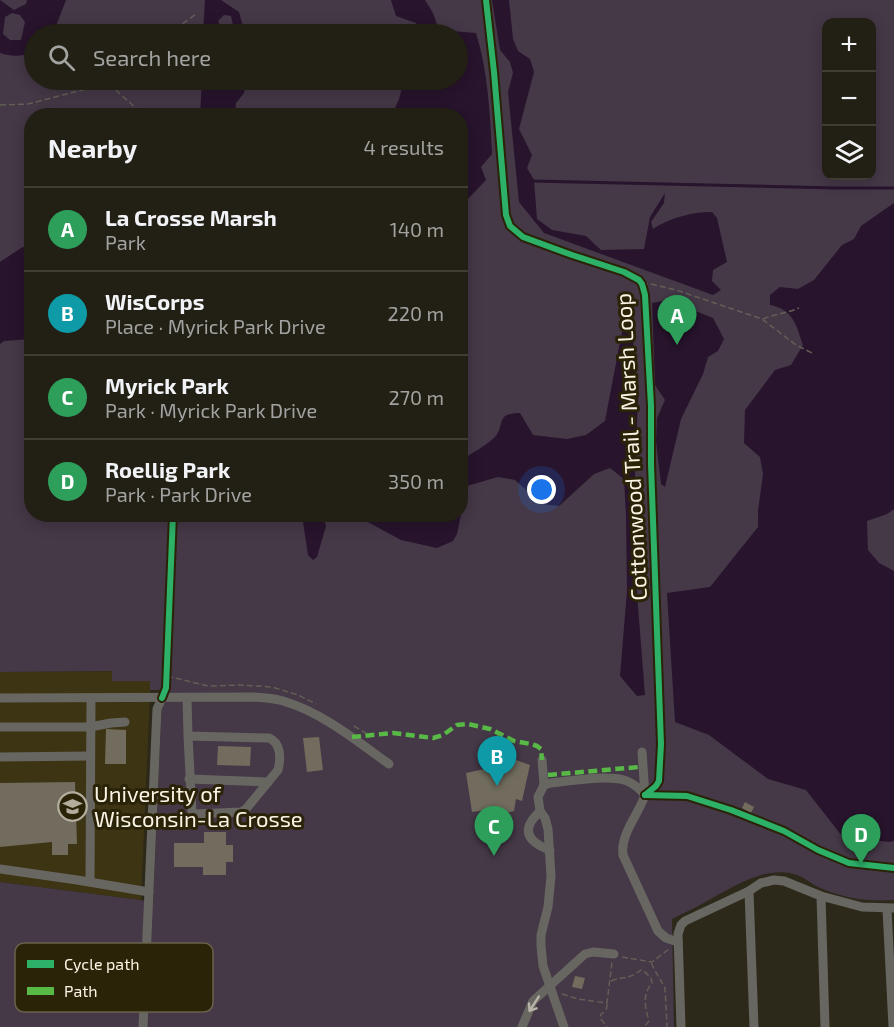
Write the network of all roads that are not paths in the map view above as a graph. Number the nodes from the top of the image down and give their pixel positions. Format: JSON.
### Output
{"nodes":[{"id":1,"x":0,"y":698,"type":"edge"},
{"id":2,"x":91,"y":698,"type":"junction"},
{"id":3,"x":162,"y":698,"type":"junction"},
{"id":4,"x":187,"y":698,"type":"junction"},
{"id":5,"x":125,"y":722,"type":"dead end"},
{"id":6,"x":90,"y":727,"type":"junction"},
{"id":7,"x":0,"y":728,"type":"edge"},
{"id":8,"x":188,"y":736,"type":"junction"},
{"id":9,"x":642,"y":752,"type":"dead end"},
{"id":10,"x":90,"y":756,"type":"junction"},
{"id":11,"x":0,"y":757,"type":"edge"},
{"id":12,"x":543,"y":760,"type":"dead end"},
{"id":13,"x":389,"y":764,"type":"dead end"},
{"id":14,"x":189,"y":779,"type":"junction"},
{"id":15,"x":268,"y":782,"type":"junction"},
{"id":16,"x":544,"y":785,"type":"junction"},
{"id":17,"x":645,"y":795,"type":"junction"},
{"id":18,"x":540,"y":811,"type":"junction"},
{"id":19,"x":550,"y":849,"type":"junction"},
{"id":20,"x":0,"y":869,"type":"edge"},
{"id":21,"x":90,"y":882,"type":"junction"},
{"id":22,"x":749,"y":891,"type":"junction"},
{"id":23,"x":149,"y":892,"type":"junction"},
{"id":24,"x":821,"y":896,"type":"junction"},
{"id":25,"x":890,"y":908,"type":"edge"},
{"id":26,"x":678,"y":942,"type":"junction"},
{"id":27,"x":147,"y":943,"type":"edge"},
{"id":28,"x":614,"y":954,"type":"road end"},
{"id":29,"x":551,"y":988,"type":"junction"},
{"id":30,"x":144,"y":1012,"type":"edge"},
{"id":31,"x":143,"y":1027,"type":"edge"},
{"id":32,"x":522,"y":1027,"type":"edge"},
{"id":33,"x":564,"y":1027,"type":"edge"},
{"id":34,"x":681,"y":1027,"type":"edge"},
{"id":35,"x":754,"y":1027,"type":"edge"},
{"id":36,"x":825,"y":1027,"type":"edge"},
{"id":37,"x":893,"y":1027,"type":"edge"}],
"edges":[{"from":1,"to":2,"type":"street"},
{"from":2,"to":3,"type":"street"},
{"from":2,"to":6,"type":"street"},
{"from":3,"to":4,"type":"street"},
{"from":3,"to":23,"type":"street"},
{"from":4,"to":8,"type":"street"},
{"from":4,"to":13,"type":"street"},
{"from":5,"to":6,"type":"street"},
{"from":6,"to":7,"type":"street"},
{"from":6,"to":10,"type":"street"},
{"from":8,"to":14,"type":"street"},
{"from":8,"to":15,"type":"street"},
{"from":9,"to":17,"type":"street"},
{"from":10,"to":11,"type":"street"},
{"from":10,"to":21,"type":"street"},
{"from":12,"to":16,"type":"street"},
{"from":14,"to":15,"type":"street"},
{"from":14,"to":15,"type":"street"},
{"from":16,"to":17,"type":"street"},
{"from":16,"to":18,"type":"street"},
{"from":17,"to":26,"type":"street"},
{"from":18,"to":19,"type":"street"},
{"from":18,"to":19,"type":"street"},
{"from":19,"to":29,"type":"street"},
{"from":20,"to":21,"type":"street"},
{"from":21,"to":23,"type":"street"},
{"from":22,"to":24,"type":"street"},
{"from":22,"to":26,"type":"street"},
{"from":22,"to":35,"type":"street"},
{"from":23,"to":27,"type":"street"},
{"from":24,"to":25,"type":"street"},
{"from":24,"to":36,"type":"street"},
{"from":25,"to":37,"type":"street"},
{"from":26,"to":34,"type":"street"},
{"from":28,"to":29,"type":"street"},
{"from":29,"to":32,"type":"street","one_way":true},
{"from":29,"to":33,"type":"street"},
{"from":30,"to":31,"type":"street"}]}
